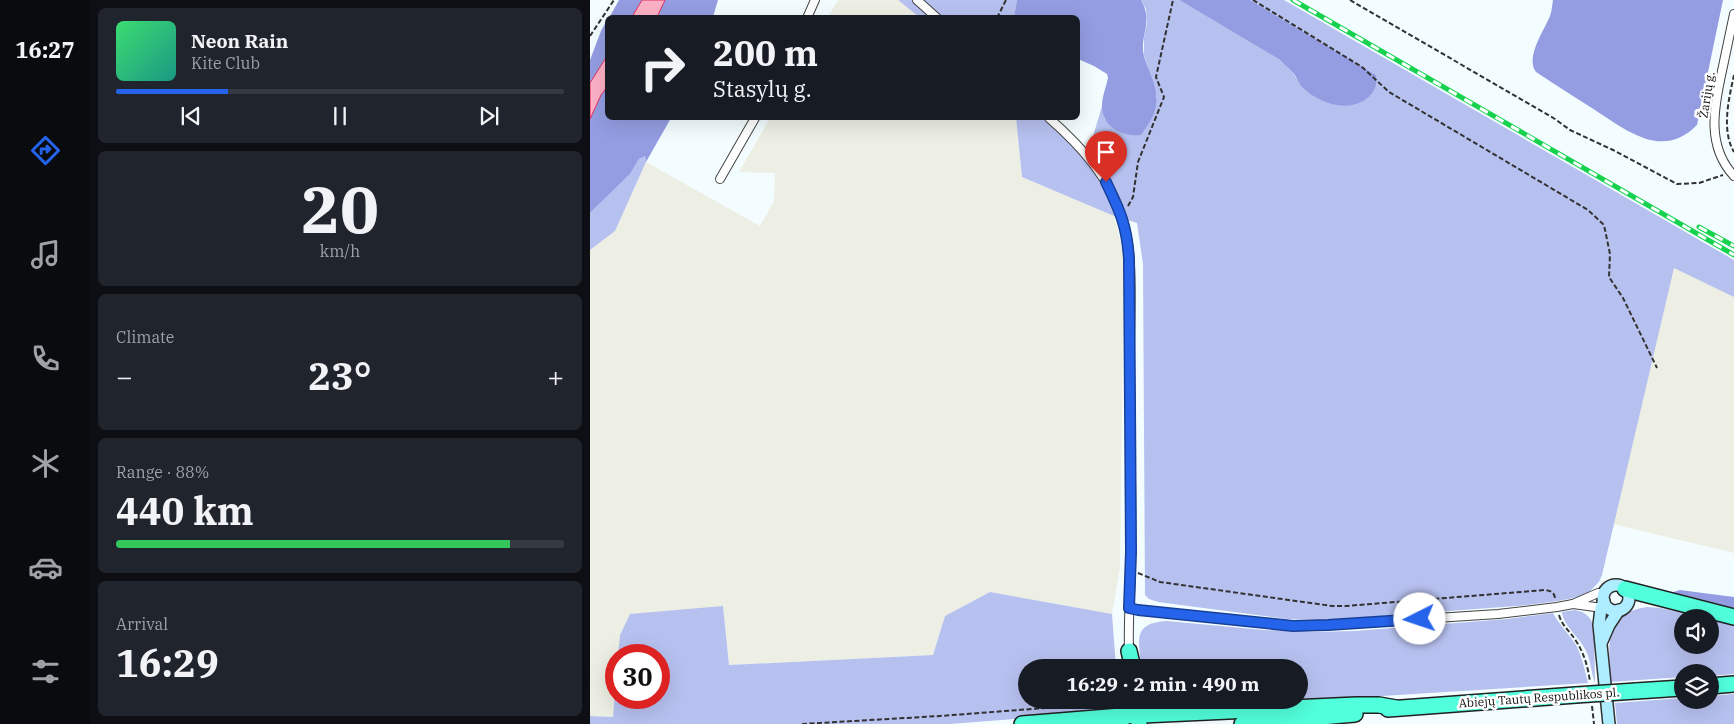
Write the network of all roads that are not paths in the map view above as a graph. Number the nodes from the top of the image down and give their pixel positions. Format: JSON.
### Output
{"nodes":[{"id":1,"x":815,"y":0,"type":"edge"},
{"id":2,"x":917,"y":0,"type":"edge"},
{"id":3,"x":1734,"y":14,"type":"edge"},
{"id":4,"x":809,"y":15,"type":"edge"},
{"id":5,"x":934,"y":15,"type":"edge"},
{"id":6,"x":754,"y":120,"type":"edge"},
{"id":7,"x":1051,"y":120,"type":"edge"},
{"id":8,"x":1732,"y":174,"type":"edge"},
{"id":9,"x":720,"y":179,"type":"dead end"},
{"id":10,"x":1625,"y":589,"type":"junction"},
{"id":11,"x":1573,"y":604,"type":"junction"},
{"id":12,"x":1608,"y":604,"type":"junction"},
{"id":13,"x":1129,"y":608,"type":"junction"},
{"id":14,"x":1734,"y":617,"type":"edge"},
{"id":15,"x":1602,"y":643,"type":"junction"},
{"id":16,"x":1129,"y":651,"type":"junction"},
{"id":17,"x":1127,"y":659,"type":"edge"},
{"id":18,"x":1131,"y":659,"type":"edge"},
{"id":19,"x":1734,"y":684,"type":"edge"},
{"id":20,"x":1719,"y":685,"type":"edge"},
{"id":21,"x":1674,"y":689,"type":"edge"},
{"id":22,"x":1396,"y":708,"type":"junction"},
{"id":23,"x":1138,"y":713,"type":"edge"},
{"id":24,"x":1121,"y":720,"type":"edge"},
{"id":25,"x":1022,"y":724,"type":"edge"},
{"id":26,"x":1242,"y":724,"type":"edge"},
{"id":27,"x":1609,"y":724,"type":"edge"}],
"edges":[{"from":1,"to":4,"type":"street"},
{"from":2,"to":5,"type":"street"},
{"from":3,"to":8,"type":"street","name":"Žarijų g."},
{"from":6,"to":9,"type":"street"},
{"from":7,"to":13,"type":"street"},
{"from":10,"to":12,"type":"main road"},
{"from":10,"to":12,"type":"main road"},
{"from":10,"to":14,"type":"highway"},
{"from":11,"to":12,"type":"street"},
{"from":11,"to":12,"type":"street"},
{"from":11,"to":13,"type":"street"},
{"from":12,"to":15,"type":"main road"},
{"from":12,"to":15,"type":"main road"},
{"from":13,"to":16,"type":"street"},
{"from":15,"to":27,"type":"main road"},
{"from":16,"to":17,"type":"highway"},
{"from":16,"to":18,"type":"highway"},
{"from":19,"to":20,"type":"highway"},
{"from":21,"to":22,"type":"highway","name":"Abiejų Tautų Respublikos pl.","bridge":true},
{"from":22,"to":23,"type":"highway","name":"Abiejų Tautų Respublikos pl."},
{"from":22,"to":26,"type":"highway","name":"Abiejų Tautų Respublikos pl."},
{"from":23,"to":24,"type":"highway","name":"Abiejų Tautų Respublikos pl."},
{"from":24,"to":25,"type":"highway","name":"Abiejų Tautų Respublikos pl."}]}
